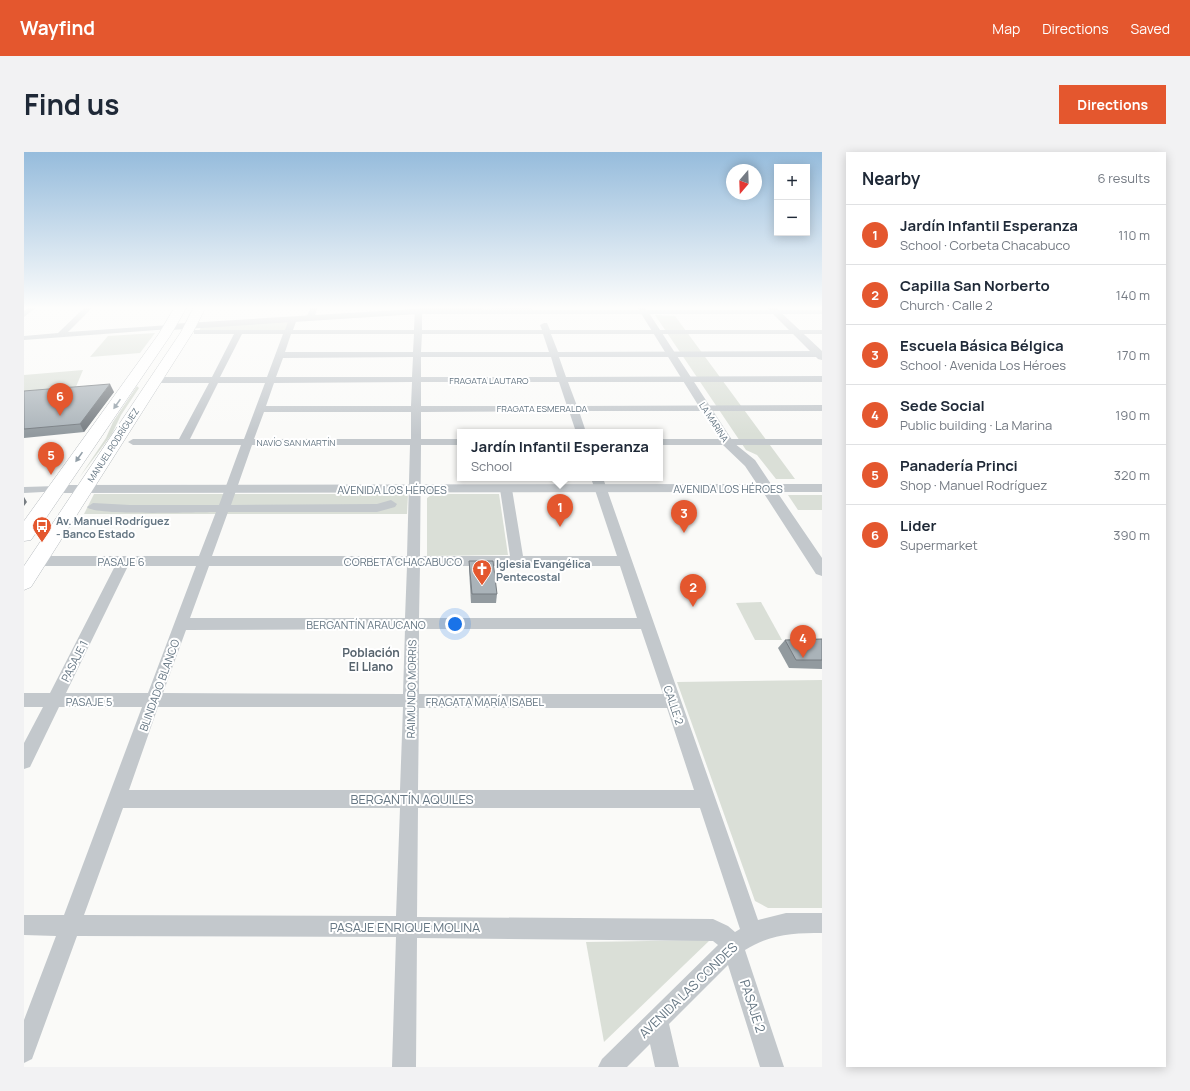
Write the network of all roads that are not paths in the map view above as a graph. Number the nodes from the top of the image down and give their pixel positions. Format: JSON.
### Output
{"nodes":[{"id":1,"x":155,"y":350,"type":"edge"},
{"id":2,"x":178,"y":350,"type":"edge"},
{"id":3,"x":230,"y":350,"type":"edge"},
{"id":4,"x":283,"y":350,"type":"edge"},
{"id":5,"x":417,"y":350,"type":"edge"},
{"id":6,"x":552,"y":350,"type":"edge"},
{"id":7,"x":668,"y":350,"type":"edge"},
{"id":8,"x":417,"y":354,"type":"junction"},
{"id":9,"x":554,"y":354,"type":"junction"},
{"id":10,"x":671,"y":354,"type":"junction"},
{"id":11,"x":281,"y":355,"type":"junction"},
{"id":12,"x":821,"y":355,"type":"edge"},
{"id":13,"x":215,"y":380,"type":"junction"},
{"id":14,"x":272,"y":380,"type":"junction"},
{"id":15,"x":416,"y":380,"type":"junction"},
{"id":16,"x":563,"y":380,"type":"junction"},
{"id":17,"x":687,"y":380,"type":"junction"},
{"id":18,"x":822,"y":380,"type":"edge"},
{"id":19,"x":132,"y":383,"type":"junction"},
{"id":20,"x":152,"y":385,"type":"junction"},
{"id":21,"x":573,"y":408,"type":"junction"},
{"id":22,"x":706,"y":408,"type":"junction"},
{"id":23,"x":822,"y":408,"type":"edge"},
{"id":24,"x":261,"y":409,"type":"junction"},
{"id":25,"x":416,"y":409,"type":"junction"},
{"id":26,"x":580,"y":429,"type":"edge"},
{"id":27,"x":133,"y":442,"type":"dead end"},
{"id":28,"x":183,"y":442,"type":"junction"},
{"id":29,"x":249,"y":442,"type":"junction"},
{"id":30,"x":415,"y":442,"type":"junction"},
{"id":31,"x":457,"y":442,"type":"edge"},
{"id":32,"x":663,"y":442,"type":"edge"},
{"id":33,"x":727,"y":442,"type":"junction"},
{"id":34,"x":822,"y":442,"type":"edge"},
{"id":35,"x":599,"y":483,"type":"edge"},
{"id":36,"x":768,"y":488,"type":"junction"},
{"id":37,"x":822,"y":488,"type":"edge"},
{"id":38,"x":57,"y":489,"type":"junction"},
{"id":39,"x":84,"y":489,"type":"junction"},
{"id":40,"x":232,"y":489,"type":"junction"},
{"id":41,"x":414,"y":489,"type":"junction"},
{"id":42,"x":506,"y":489,"type":"junction"},
{"id":43,"x":24,"y":490,"type":"edge"},
{"id":44,"x":391,"y":504,"type":"dead end"},
{"id":45,"x":93,"y":507,"type":"dead end"},
{"id":46,"x":224,"y":509,"type":"junction"},
{"id":47,"x":24,"y":535,"type":"edge"},
{"id":48,"x":817,"y":556,"type":"edge"},
{"id":49,"x":37,"y":561,"type":"junction"},
{"id":50,"x":124,"y":561,"type":"junction"},
{"id":51,"x":205,"y":561,"type":"junction"},
{"id":52,"x":413,"y":561,"type":"junction"},
{"id":53,"x":517,"y":561,"type":"junction"},
{"id":54,"x":625,"y":561,"type":"junction"},
{"id":55,"x":822,"y":570,"type":"edge"},
{"id":56,"x":24,"y":582,"type":"edge"},
{"id":57,"x":646,"y":623,"type":"junction"},
{"id":58,"x":182,"y":624,"type":"junction"},
{"id":59,"x":412,"y":624,"type":"junction"},
{"id":60,"x":24,"y":700,"type":"edge"},
{"id":61,"x":54,"y":700,"type":"junction"},
{"id":62,"x":154,"y":701,"type":"junction"},
{"id":63,"x":411,"y":701,"type":"junction"},
{"id":64,"x":673,"y":701,"type":"junction"},
{"id":65,"x":24,"y":762,"type":"edge"},
{"id":66,"x":706,"y":798,"type":"junction"},
{"id":67,"x":117,"y":799,"type":"junction"},
{"id":68,"x":409,"y":799,"type":"junction"},
{"id":69,"x":71,"y":925,"type":"junction"},
{"id":70,"x":24,"y":926,"type":"edge"},
{"id":71,"x":407,"y":926,"type":"junction"},
{"id":72,"x":820,"y":927,"type":"edge"},
{"id":73,"x":752,"y":933,"type":"junction"},
{"id":74,"x":733,"y":945,"type":"junction"},
{"id":75,"x":657,"y":1020,"type":"junction"},
{"id":76,"x":24,"y":1051,"type":"edge"},
{"id":77,"x":404,"y":1067,"type":"edge"},
{"id":78,"x":610,"y":1067,"type":"edge"},
{"id":79,"x":668,"y":1067,"type":"edge"},
{"id":80,"x":772,"y":1067,"type":"edge"}],
"edges":[{"from":1,"to":19,"type":"main road","name":"MANUEL RODRÍGUEZ"},
{"from":2,"to":20,"type":"main road","name":"MANUEL RODRÍGUEZ"},
{"from":3,"to":13,"type":"street"},
{"from":4,"to":11,"type":"street","name":"BLINDADO BLANCO"},
{"from":5,"to":8,"type":"street","name":"RAIMUNDO MORRIS"},
{"from":6,"to":9,"type":"street"},
{"from":7,"to":10,"type":"street","name":"LA MARINA"},
{"from":8,"to":9,"type":"street"},
{"from":8,"to":11,"type":"street"},
{"from":8,"to":15,"type":"street","name":"RAIMUNDO MORRIS"},
{"from":9,"to":10,"type":"street"},
{"from":9,"to":16,"type":"street"},
{"from":10,"to":12,"type":"street"},
{"from":10,"to":17,"type":"street","name":"LA MARINA"},
{"from":11,"to":14,"type":"street","name":"BLINDADO BLANCO"},
{"from":13,"to":14,"type":"street","name":"FRAGATA LAUTARO"},
{"from":13,"to":20,"type":"street","name":"FRAGATA LAUTARO"},
{"from":13,"to":28,"type":"street"},
{"from":14,"to":15,"type":"street","name":"FRAGATA LAUTARO"},
{"from":14,"to":24,"type":"street","name":"BLINDADO BLANCO"},
{"from":15,"to":16,"type":"street","name":"FRAGATA LAUTARO"},
{"from":15,"to":25,"type":"street","name":"RAIMUNDO MORRIS"},
{"from":16,"to":17,"type":"street","name":"FRAGATA LAUTARO"},
{"from":16,"to":21,"type":"street"},
{"from":17,"to":18,"type":"street","name":"FRAGATA LAUTARO"},
{"from":17,"to":22,"type":"street","name":"LA MARINA"},
{"from":19,"to":20,"type":"main road"},
{"from":19,"to":38,"type":"main road","name":"MANUEL RODRÍGUEZ","one_way":true},
{"from":20,"to":39,"type":"main road","name":"MANUEL RODRÍGUEZ"},
{"from":21,"to":22,"type":"street","name":"FRAGATA ESMERALDA"},
{"from":21,"to":25,"type":"street","name":"FRAGATA ESMERALDA"},
{"from":21,"to":26,"type":"street"},
{"from":22,"to":23,"type":"street","name":"FRAGATA ESMERALDA"},
{"from":22,"to":33,"type":"street","name":"LA MARINA"},
{"from":24,"to":25,"type":"street","name":"FRAGATA ESMERALDA"},
{"from":24,"to":29,"type":"street","name":"BLINDADO BLANCO"},
{"from":25,"to":30,"type":"street","name":"RAIMUNDO MORRIS"},
{"from":27,"to":28,"type":"street","name":"NAVÍO SAN MARTÍN"},
{"from":28,"to":29,"type":"street","name":"NAVÍO SAN MARTÍN"},
{"from":29,"to":30,"type":"street","name":"NAVÍO SAN MARTÍN"},
{"from":29,"to":40,"type":"street","name":"BLINDADO BLANCO"},
{"from":30,"to":31,"type":"street","name":"NAVÍO SAN MARTÍN"},
{"from":30,"to":41,"type":"street","name":"RAIMUNDO MORRIS"},
{"from":32,"to":33,"type":"street"},
{"from":33,"to":34,"type":"street"},
{"from":33,"to":36,"type":"street","name":"LA MARINA"},
{"from":35,"to":36,"type":"street","name":"AVENIDA LOS HÉROES"},
{"from":35,"to":42,"type":"street","name":"AVENIDA LOS HÉROES"},
{"from":35,"to":54,"type":"street","name":"CALLE 2"},
{"from":36,"to":37,"type":"street","name":"AVENIDA LOS HÉROES"},
{"from":36,"to":48,"type":"street","name":"LA MARINA"},
{"from":38,"to":39,"type":"street","name":"AVENIDA LOS HÉROES"},
{"from":38,"to":43,"type":"street"},
{"from":38,"to":47,"type":"main road","name":"MANUEL RODRÍGUEZ"},
{"from":39,"to":40,"type":"street","name":"AVENIDA LOS HÉROES"},
{"from":39,"to":49,"type":"main road","name":"MANUEL RODRÍGUEZ"},
{"from":40,"to":41,"type":"street","name":"AVENIDA LOS HÉROES"},
{"from":40,"to":46,"type":"street","name":"BLINDADO BLANCO"},
{"from":41,"to":42,"type":"street","name":"AVENIDA LOS HÉROES"},
{"from":41,"to":52,"type":"street","name":"RAIMUNDO MORRIS"},
{"from":42,"to":53,"type":"street"},
{"from":44,"to":46,"type":"street","name":"AVENIDA LOS HÉROES"},
{"from":45,"to":46,"type":"street","name":"AVENIDA LOS HÉROES"},
{"from":46,"to":51,"type":"street","name":"BLINDADO BLANCO"},
{"from":48,"to":55,"type":"street","name":"LA MARINA"},
{"from":49,"to":50,"type":"street","name":"PASAJE 6"},
{"from":49,"to":56,"type":"main road","name":"MANUEL RODRÍGUEZ"},
{"from":50,"to":51,"type":"street","name":"PASAJE 6"},
{"from":50,"to":61,"type":"street","name":"PASAJE 1"},
{"from":51,"to":52,"type":"street","name":"CORBETA CHACABUCO"},
{"from":51,"to":58,"type":"street","name":"BLINDADO BLANCO"},
{"from":52,"to":53,"type":"street","name":"CORBETA CHACABUCO"},
{"from":52,"to":59,"type":"street","name":"RAIMUNDO MORRIS"},
{"from":53,"to":54,"type":"street","name":"CORBETA CHACABUCO"},
{"from":54,"to":57,"type":"street","name":"CALLE 2"},
{"from":57,"to":59,"type":"street","name":"BERGANTÍN ARAUCANO"},
{"from":57,"to":64,"type":"street","name":"CALLE 2"},
{"from":58,"to":59,"type":"street","name":"BERGANTÍN ARAUCANO"},
{"from":58,"to":62,"type":"street","name":"BLINDADO BLANCO"},
{"from":59,"to":63,"type":"street","name":"RAIMUNDO MORRIS"},
{"from":60,"to":61,"type":"street","name":"PASAJE 5"},
{"from":61,"to":62,"type":"street","name":"PASAJE 5"},
{"from":61,"to":65,"type":"street","name":"PASAJE 1"},
{"from":62,"to":63,"type":"street","name":"FRAGATA MARÍA ISABEL"},
{"from":62,"to":67,"type":"street","name":"BLINDADO BLANCO"},
{"from":63,"to":64,"type":"street","name":"FRAGATA MARÍA ISABEL"},
{"from":63,"to":68,"type":"street","name":"RAIMUNDO MORRIS"},
{"from":64,"to":66,"type":"street","name":"CALLE 2"},
{"from":66,"to":68,"type":"street","name":"BERGANTÍN AQUILES"},
{"from":66,"to":73,"type":"street","name":"CALLE 2"},
{"from":67,"to":68,"type":"street","name":"BERGANTÍN AQUILES"},
{"from":67,"to":69,"type":"street","name":"BLINDADO BLANCO"},
{"from":68,"to":71,"type":"street","name":"RAIMUNDO MORRIS"},
{"from":69,"to":70,"type":"street","name":"PASAJE ENRIQUE MOLINA"},
{"from":69,"to":71,"type":"street","name":"PASAJE ENRIQUE MOLINA"},
{"from":69,"to":76,"type":"street","name":"BLINDADO BLANCO"},
{"from":71,"to":74,"type":"street","name":"PASAJE ENRIQUE MOLINA"},
{"from":71,"to":77,"type":"street","name":"RAIMUNDO MORRIS"},
{"from":72,"to":73,"type":"street","name":"AVENIDA LAS CONDES"},
{"from":73,"to":74,"type":"street","name":"AVENIDA LAS CONDES"},
{"from":74,"to":75,"type":"street","name":"AVENIDA LAS CONDES"},
{"from":74,"to":80,"type":"street","name":"PASAJE 2"},
{"from":75,"to":78,"type":"street","name":"AVENIDA LAS CONDES"},
{"from":75,"to":79,"type":"street"}]}
